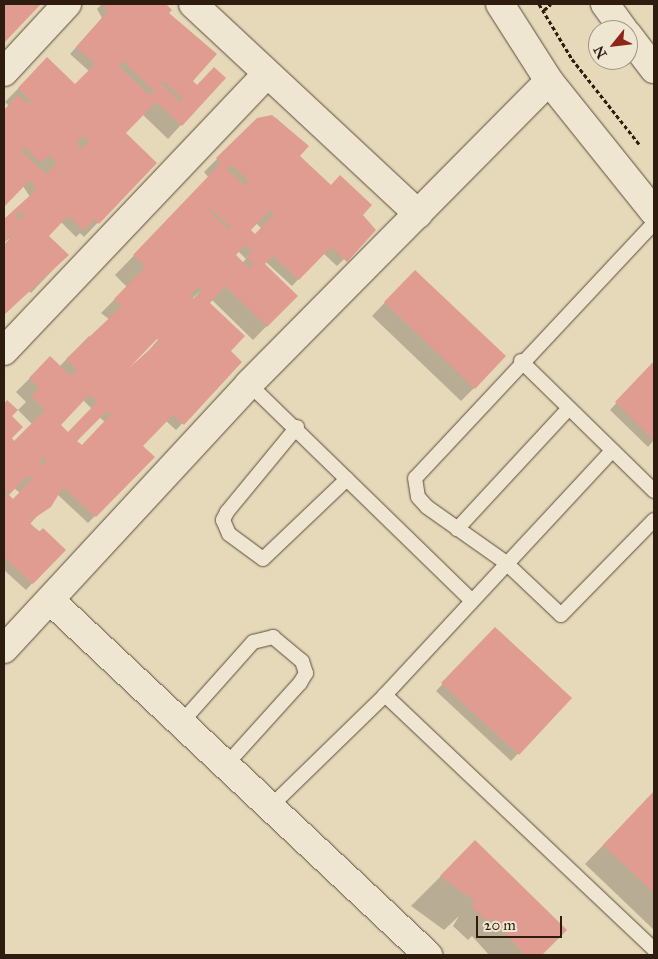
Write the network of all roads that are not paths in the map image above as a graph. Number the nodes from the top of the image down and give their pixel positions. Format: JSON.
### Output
{"nodes":[{"id":1,"x":67,"y":4,"type":"edge"},
{"id":2,"x":193,"y":4,"type":"edge"},
{"id":3,"x":500,"y":4,"type":"edge"},
{"id":4,"x":619,"y":18,"type":"edge"},
{"id":5,"x":654,"y":69,"type":"edge"},
{"id":6,"x":4,"y":72,"type":"edge"},
{"id":7,"x":268,"y":74,"type":"junction"},
{"id":8,"x":548,"y":81,"type":"junction"},
{"id":9,"x":654,"y":212,"type":"edge"},
{"id":10,"x":418,"y":214,"type":"junction"},
{"id":11,"x":654,"y":223,"type":"edge"},
{"id":12,"x":4,"y":351,"type":"edge"},
{"id":13,"x":521,"y":361,"type":"junction"},
{"id":14,"x":249,"y":384,"type":"junction"},
{"id":15,"x":568,"y":409,"type":"junction"},
{"id":16,"x":297,"y":427,"type":"junction"},
{"id":17,"x":611,"y":452,"type":"junction"},
{"id":18,"x":347,"y":479,"type":"junction"},
{"id":19,"x":654,"y":491,"type":"edge"},
{"id":20,"x":654,"y":520,"type":"edge"},
{"id":21,"x":457,"y":529,"type":"junction"},
{"id":22,"x":505,"y":562,"type":"junction"},
{"id":23,"x":50,"y":600,"type":"junction"},
{"id":24,"x":471,"y":600,"type":"junction"},
{"id":25,"x":7,"y":639,"type":"edge"},
{"id":26,"x":385,"y":695,"type":"junction"},
{"id":27,"x":180,"y":724,"type":"junction"},
{"id":28,"x":225,"y":766,"type":"junction"},
{"id":29,"x":270,"y":808,"type":"junction"},
{"id":30,"x":654,"y":950,"type":"edge"},
{"id":31,"x":428,"y":955,"type":"edge"}],
"edges":[{"from":1,"to":6,"type":"street"},
{"from":2,"to":7,"type":"street"},
{"from":3,"to":8,"type":"street"},
{"from":4,"to":5,"type":"street"},
{"from":7,"to":10,"type":"street"},
{"from":7,"to":12,"type":"street"},
{"from":8,"to":9,"type":"street"},
{"from":8,"to":10,"type":"street"},
{"from":10,"to":14,"type":"street"},
{"from":11,"to":13,"type":"lane"},
{"from":13,"to":15,"type":"lane"},
{"from":13,"to":21,"type":"lane"},
{"from":14,"to":16,"type":"lane"},
{"from":14,"to":23,"type":"street"},
{"from":15,"to":17,"type":"lane"},
{"from":15,"to":21,"type":"lane"},
{"from":16,"to":18,"type":"lane"},
{"from":16,"to":18,"type":"lane"},
{"from":17,"to":19,"type":"lane"},
{"from":17,"to":22,"type":"lane"},
{"from":18,"to":24,"type":"lane"},
{"from":20,"to":22,"type":"lane"},
{"from":21,"to":22,"type":"lane"},
{"from":22,"to":24,"type":"lane"},
{"from":23,"to":25,"type":"street"},
{"from":23,"to":27,"type":"street"},
{"from":24,"to":26,"type":"lane"},
{"from":26,"to":29,"type":"lane"},
{"from":26,"to":30,"type":"lane"},
{"from":27,"to":28,"type":"street"},
{"from":27,"to":28,"type":"lane"},
{"from":28,"to":29,"type":"street"},
{"from":29,"to":31,"type":"street"}]}
